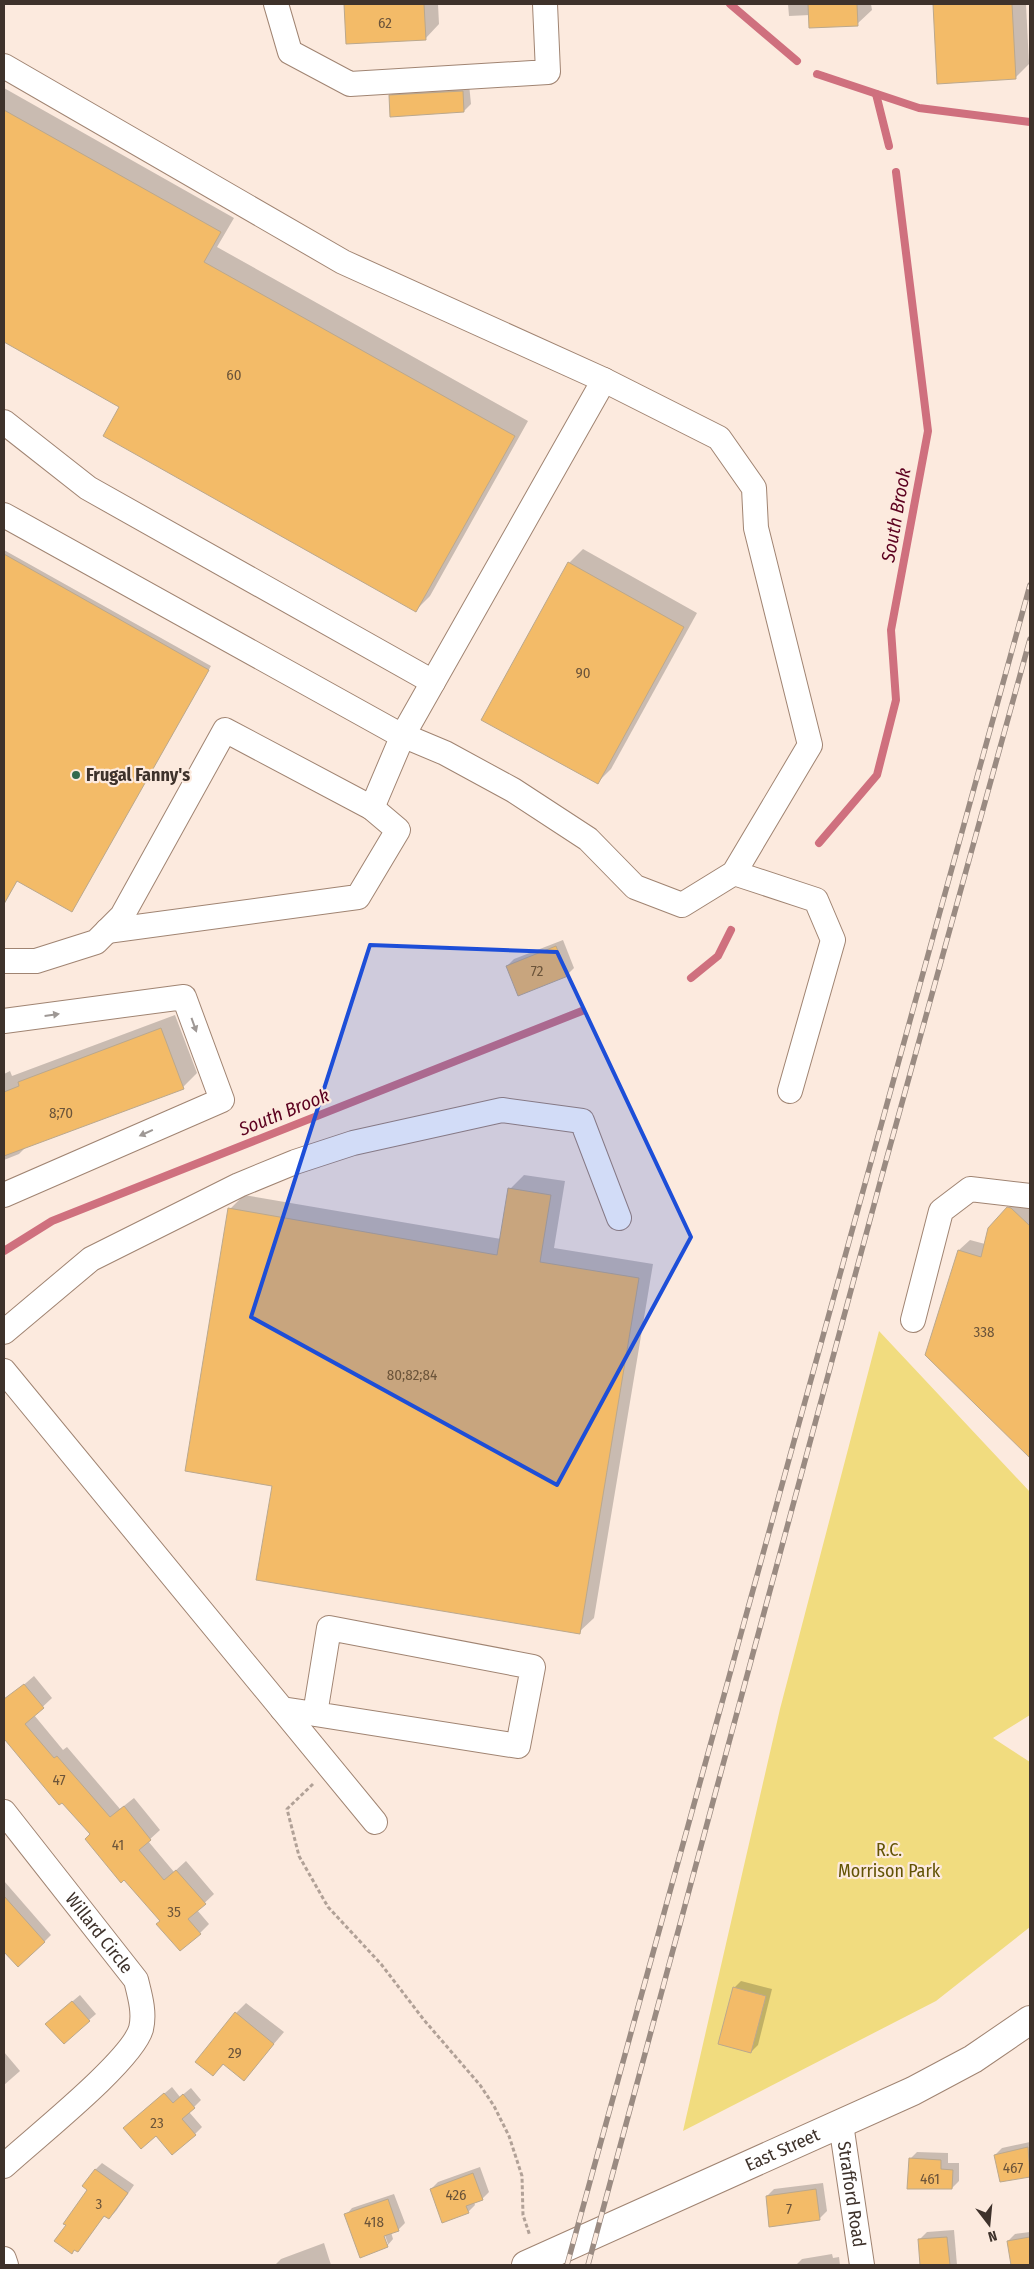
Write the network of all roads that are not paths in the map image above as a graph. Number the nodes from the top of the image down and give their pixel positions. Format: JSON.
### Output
{"nodes":[{"id":1,"x":276,"y":4,"type":"edge"},
{"id":2,"x":545,"y":4,"type":"edge"},
{"id":3,"x":4,"y":66,"type":"edge"},
{"id":4,"x":604,"y":380,"type":"junction"},
{"id":5,"x":4,"y":422,"type":"edge"},
{"id":6,"x":4,"y":515,"type":"edge"},
{"id":7,"x":433,"y":682,"type":"junction"},
{"id":8,"x":403,"y":735,"type":"junction"},
{"id":9,"x":372,"y":808,"type":"junction"},
{"id":10,"x":734,"y":873,"type":"junction"},
{"id":11,"x":107,"y":931,"type":"junction"},
{"id":12,"x":4,"y":961,"type":"edge"},
{"id":13,"x":4,"y":1021,"type":"edge"},
{"id":14,"x":790,"y":1091,"type":"dead end"},
{"id":15,"x":4,"y":1195,"type":"edge"},
{"id":16,"x":1030,"y":1196,"type":"edge"},
{"id":17,"x":619,"y":1218,"type":"dead end"},
{"id":18,"x":912,"y":1320,"type":"dead end"},
{"id":19,"x":4,"y":1332,"type":"edge"},
{"id":20,"x":4,"y":1371,"type":"edge"},
{"id":21,"x":282,"y":1709,"type":"junction"},
{"id":22,"x":315,"y":1714,"type":"junction"},
{"id":23,"x":4,"y":1812,"type":"edge"},
{"id":24,"x":375,"y":1822,"type":"dead end"},
{"id":25,"x":1030,"y":2020,"type":"edge"},
{"id":26,"x":841,"y":2124,"type":"junction"},
{"id":27,"x":4,"y":2166,"type":"edge"},
{"id":28,"x":4,"y":2259,"type":"edge"},
{"id":29,"x":532,"y":2263,"type":"edge"},
{"id":30,"x":6,"y":2265,"type":"edge"},
{"id":31,"x":862,"y":2265,"type":"edge"}],
"edges":[{"from":1,"to":2,"type":"street"},
{"from":3,"to":4,"type":"street"},
{"from":4,"to":7,"type":"street"},
{"from":4,"to":10,"type":"street"},
{"from":5,"to":7,"type":"street"},
{"from":6,"to":8,"type":"street"},
{"from":7,"to":8,"type":"street"},
{"from":8,"to":9,"type":"street"},
{"from":8,"to":10,"type":"street"},
{"from":9,"to":11,"type":"street"},
{"from":9,"to":11,"type":"street"},
{"from":10,"to":14,"type":"street"},
{"from":11,"to":12,"type":"street"},
{"from":13,"to":15,"type":"street","one_way":true},
{"from":16,"to":18,"type":"street"},
{"from":17,"to":19,"type":"street"},
{"from":20,"to":21,"type":"street"},
{"from":21,"to":22,"type":"street"},
{"from":21,"to":24,"type":"street"},
{"from":22,"to":22,"type":"street"},
{"from":23,"to":27,"type":"street","name":"Willard Circle"},
{"from":25,"to":26,"type":"main road","name":"East Street"},
{"from":26,"to":29,"type":"main road","name":"East Street"},
{"from":26,"to":31,"type":"street","name":"Strafford Road"},
{"from":28,"to":30,"type":"street"}]}
